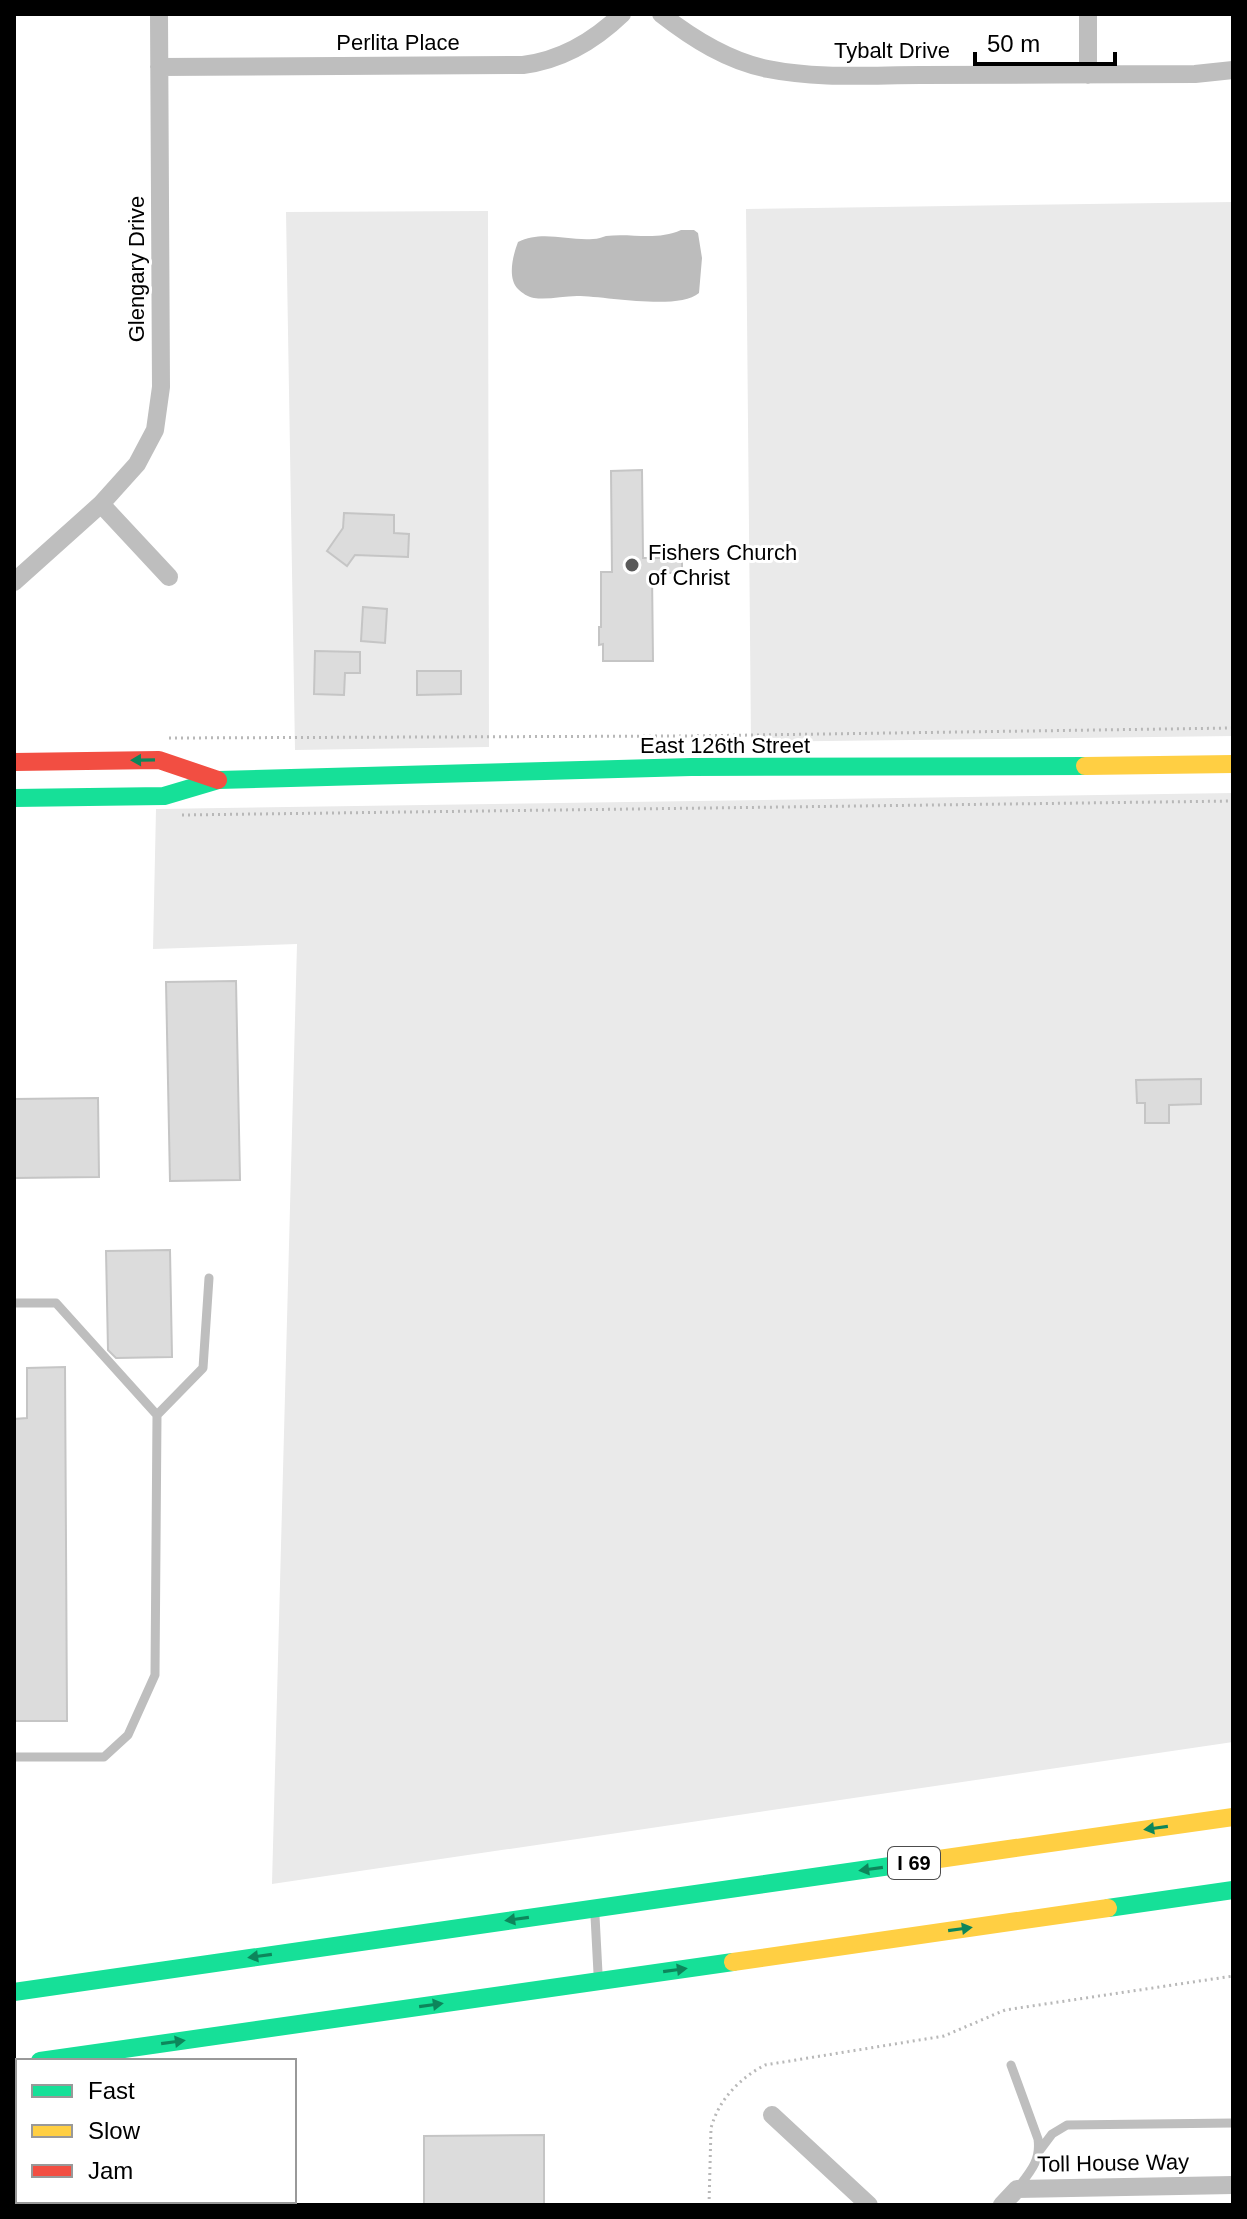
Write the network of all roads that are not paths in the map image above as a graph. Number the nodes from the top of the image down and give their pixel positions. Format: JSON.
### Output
{"nodes":[{"id":1,"x":159,"y":14,"type":"edge"},
{"id":2,"x":622,"y":14,"type":"edge"},
{"id":3,"x":661,"y":14,"type":"edge"},
{"id":4,"x":1088,"y":14,"type":"edge"},
{"id":5,"x":159,"y":67,"type":"junction"},
{"id":6,"x":1233,"y":70,"type":"edge"},
{"id":7,"x":1088,"y":75,"type":"junction"},
{"id":8,"x":101,"y":504,"type":"junction"},
{"id":9,"x":169,"y":577,"type":"dead end"},
{"id":10,"x":14,"y":582,"type":"edge"},
{"id":11,"x":14,"y":762,"type":"edge"},
{"id":12,"x":1233,"y":764,"type":"edge"},
{"id":13,"x":218,"y":780,"type":"junction"},
{"id":14,"x":14,"y":798,"type":"edge"},
{"id":15,"x":209,"y":1278,"type":"dead end"},
{"id":16,"x":14,"y":1303,"type":"edge"},
{"id":17,"x":157,"y":1415,"type":"junction"},
{"id":18,"x":14,"y":1757,"type":"edge"},
{"id":19,"x":1233,"y":1817,"type":"edge"},
{"id":20,"x":1233,"y":1890,"type":"edge"},
{"id":21,"x":594,"y":1908,"type":"junction"},
{"id":22,"x":598,"y":1981,"type":"junction"},
{"id":23,"x":14,"y":1992,"type":"edge"},
{"id":24,"x":54,"y":2059,"type":"edge"},
{"id":25,"x":1011,"y":2065,"type":"dead end"},
{"id":26,"x":772,"y":2115,"type":"dead end"},
{"id":27,"x":1233,"y":2123,"type":"edge"},
{"id":28,"x":1040,"y":2150,"type":"junction"},
{"id":29,"x":1233,"y":2185,"type":"edge"},
{"id":30,"x":1017,"y":2189,"type":"junction"},
{"id":31,"x":869,"y":2205,"type":"edge"},
{"id":32,"x":1002,"y":2205,"type":"edge"}],
"edges":[{"from":1,"to":5,"type":"street","name":"Glengary Drive"},
{"from":2,"to":5,"type":"street","name":"Perlita Place"},
{"from":3,"to":7,"type":"street","name":"Tybalt Drive"},
{"from":4,"to":7,"type":"street"},
{"from":5,"to":8,"type":"street","name":"Glengary Drive"},
{"from":6,"to":7,"type":"street","name":"Tybalt Drive"},
{"from":8,"to":9,"type":"street"},
{"from":8,"to":10,"type":"street","name":"Glengary Drive"},
{"from":13,"to":11,"type":"main road","name":"East 126th Street","one_way":true},
{"from":12,"to":13,"type":"main road","name":"East 126th Street"},
{"from":13,"to":14,"type":"main road","name":"East 126th Street"},
{"from":15,"to":17,"type":"lane"},
{"from":16,"to":17,"type":"lane"},
{"from":17,"to":18,"type":"lane"},
{"from":19,"to":21,"type":"main road","number":"I 69","one_way":true},
{"from":22,"to":20,"type":"main road","one_way":true},
{"from":21,"to":22,"type":"lane"},
{"from":21,"to":23,"type":"main road","number":"I 69","one_way":true},
{"from":24,"to":22,"type":"main road","one_way":true},
{"from":25,"to":28,"type":"lane"},
{"from":26,"to":31,"type":"street"},
{"from":27,"to":28,"type":"lane"},
{"from":28,"to":30,"type":"lane"},
{"from":29,"to":30,"type":"street","name":"Toll House Way"},
{"from":30,"to":32,"type":"street","name":"Toll House Way"}]}
